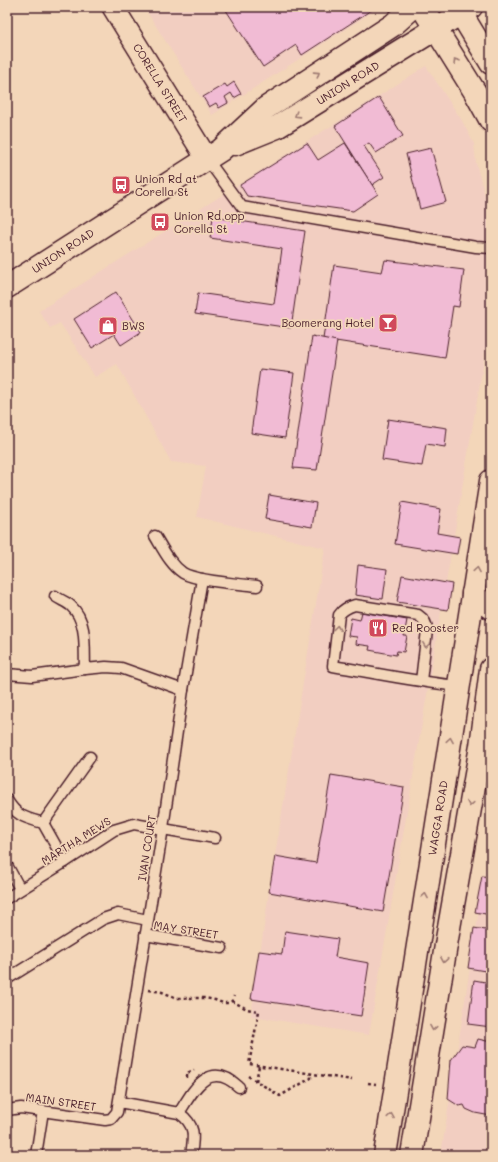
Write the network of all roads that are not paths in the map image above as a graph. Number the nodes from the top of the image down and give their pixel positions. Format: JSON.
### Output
{"nodes":[{"id":1,"x":113,"y":7,"type":"edge"},
{"id":2,"x":412,"y":7,"type":"edge"},
{"id":3,"x":422,"y":7,"type":"edge"},
{"id":4,"x":463,"y":9,"type":"edge"},
{"id":5,"x":436,"y":29,"type":"junction"},
{"id":6,"x":475,"y":36,"type":"junction"},
{"id":7,"x":491,"y":51,"type":"edge"},
{"id":8,"x":491,"y":63,"type":"edge"},
{"id":9,"x":483,"y":98,"type":"edge"},
{"id":10,"x":491,"y":121,"type":"edge"},
{"id":11,"x":214,"y":154,"type":"junction"},
{"id":12,"x":491,"y":248,"type":"edge"},
{"id":13,"x":7,"y":287,"type":"edge"},
{"id":14,"x":491,"y":480,"type":"edge"},
{"id":15,"x":155,"y":536,"type":"dead end"},
{"id":16,"x":202,"y":579,"type":"junction"},
{"id":17,"x":257,"y":586,"type":"dead end"},
{"id":18,"x":473,"y":593,"type":"junction"},
{"id":19,"x":55,"y":596,"type":"dead end"},
{"id":20,"x":491,"y":608,"type":"edge"},
{"id":21,"x":85,"y":669,"type":"junction"},
{"id":22,"x":491,"y":669,"type":"edge"},
{"id":23,"x":7,"y":674,"type":"edge"},
{"id":24,"x":421,"y":681,"type":"junction"},
{"id":25,"x":459,"y":686,"type":"junction"},
{"id":26,"x":183,"y":690,"type":"junction"},
{"id":27,"x":486,"y":746,"type":"edge"},
{"id":28,"x":90,"y":757,"type":"dead end"},
{"id":29,"x":445,"y":770,"type":"junction"},
{"id":30,"x":476,"y":774,"type":"junction"},
{"id":31,"x":7,"y":800,"type":"edge"},
{"id":32,"x":43,"y":823,"type":"junction"},
{"id":33,"x":163,"y":828,"type":"junction"},
{"id":34,"x":215,"y":838,"type":"dead end"},
{"id":35,"x":65,"y":862,"type":"junction"},
{"id":36,"x":7,"y":868,"type":"edge"},
{"id":37,"x":20,"y":890,"type":"junction"},
{"id":38,"x":7,"y":898,"type":"edge"},
{"id":39,"x":148,"y":920,"type":"junction"},
{"id":40,"x":419,"y":934,"type":"junction"},
{"id":41,"x":145,"y":935,"type":"junction"},
{"id":42,"x":447,"y":939,"type":"junction"},
{"id":43,"x":222,"y":948,"type":"dead end"},
{"id":44,"x":7,"y":979,"type":"edge"},
{"id":45,"x":239,"y":1087,"type":"dead end"},
{"id":46,"x":119,"y":1102,"type":"junction"},
{"id":47,"x":7,"y":1110,"type":"edge"},
{"id":48,"x":43,"y":1111,"type":"junction"},
{"id":49,"x":179,"y":1113,"type":"junction"},
{"id":50,"x":111,"y":1119,"type":"joint"},
{"id":51,"x":36,"y":1155,"type":"edge"},
{"id":52,"x":191,"y":1155,"type":"edge"},
{"id":53,"x":385,"y":1155,"type":"edge"},
{"id":54,"x":412,"y":1155,"type":"edge"}],
"edges":[{"from":1,"to":11,"type":"street","name":"CORELLA STREET"},
{"from":11,"to":2,"type":"main road","name":"UNION ROAD","one_way":true},
{"from":3,"to":5,"type":"main road"},
{"from":4,"to":5,"type":"main road","name":"UNION ROAD"},
{"from":4,"to":6,"type":"main road"},
{"from":9,"to":5,"type":"main road","one_way":true},
{"from":5,"to":11,"type":"main road","name":"UNION ROAD","one_way":true},
{"from":6,"to":7,"type":"main road"},
{"from":6,"to":8,"type":"main road"},
{"from":9,"to":10,"type":"main road"},
{"from":11,"to":12,"type":"lane"},
{"from":11,"to":13,"type":"main road","name":"UNION ROAD"},
{"from":18,"to":14,"type":"main road","name":"WAGGA ROAD","one_way":true},
{"from":15,"to":16,"type":"lane"},
{"from":16,"to":17,"type":"lane"},
{"from":16,"to":26,"type":"lane","name":"IVAN COURT"},
{"from":18,"to":20,"type":"main road"},
{"from":18,"to":25,"type":"main road","name":"WAGGA ROAD"},
{"from":19,"to":21,"type":"lane"},
{"from":21,"to":23,"type":"lane"},
{"from":21,"to":26,"type":"lane"},
{"from":22,"to":27,"type":"main road"},
{"from":24,"to":24,"type":"lane","one_way":true},
{"from":24,"to":25,"type":"lane"},
{"from":29,"to":25,"type":"main road","name":"WAGGA ROAD","one_way":true},
{"from":26,"to":33,"type":"lane","name":"IVAN COURT"},
{"from":27,"to":30,"type":"main road"},
{"from":28,"to":32,"type":"lane"},
{"from":29,"to":30,"type":"main road"},
{"from":40,"to":29,"type":"main road","name":"WAGGA ROAD","one_way":true},
{"from":30,"to":42,"type":"main road","one_way":true},
{"from":31,"to":32,"type":"lane"},
{"from":32,"to":35,"type":"lane"},
{"from":33,"to":34,"type":"lane","name":"MARTHA MEWS"},
{"from":33,"to":35,"type":"lane","name":"MARTHA MEWS"},
{"from":33,"to":39,"type":"lane","name":"IVAN COURT"},
{"from":35,"to":37,"type":"lane","name":"MARTHA MEWS"},
{"from":36,"to":37,"type":"lane"},
{"from":37,"to":38,"type":"lane","name":"MARTHA MEWS"},
{"from":39,"to":41,"type":"lane","name":"IVAN COURT"},
{"from":39,"to":44,"type":"lane"},
{"from":40,"to":42,"type":"main road"},
{"from":53,"to":40,"type":"main road","name":"WAGGA ROAD","one_way":true},
{"from":41,"to":43,"type":"lane","name":"MAY STREET"},
{"from":41,"to":46,"type":"lane","name":"IVAN COURT"},
{"from":42,"to":54,"type":"main road","one_way":true},
{"from":45,"to":49,"type":"lane"},
{"from":46,"to":49,"type":"lane"},
{"from":46,"to":50,"type":"lane","name":"IVAN COURT"},
{"from":47,"to":48,"type":"lane","name":"MAIN STREET"},
{"from":48,"to":50,"type":"lane","name":"MAIN STREET"},
{"from":48,"to":51,"type":"lane"},
{"from":49,"to":52,"type":"lane"}]}
